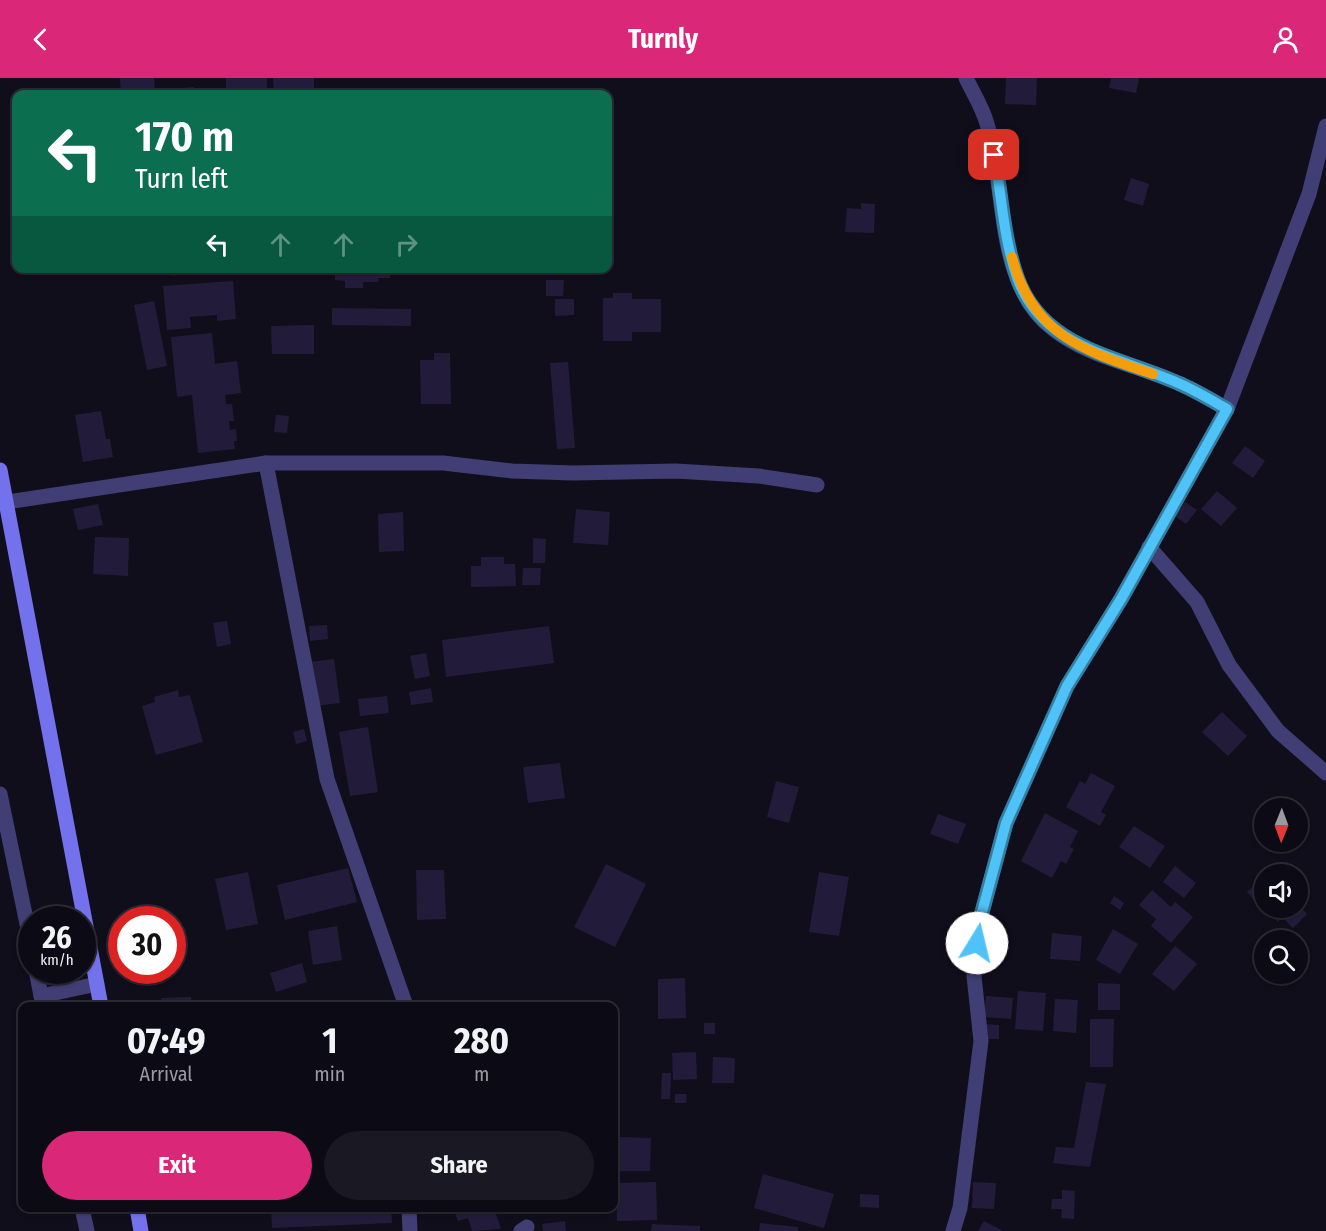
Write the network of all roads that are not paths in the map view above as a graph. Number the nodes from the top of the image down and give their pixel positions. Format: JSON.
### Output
{"nodes":[{"id":1,"x":966,"y":78,"type":"edge"},
{"id":2,"x":1326,"y":126,"type":"edge"},
{"id":3,"x":1227,"y":409,"type":"junction"},
{"id":4,"x":266,"y":463,"type":"junction"},
{"id":5,"x":0,"y":470,"type":"edge"},
{"id":6,"x":817,"y":485,"type":"dead end"},
{"id":7,"x":3,"y":504,"type":"edge"},
{"id":8,"x":1149,"y":547,"type":"junction"},
{"id":9,"x":1326,"y":773,"type":"edge"},
{"id":10,"x":0,"y":795,"type":"edge"},
{"id":11,"x":23,"y":906,"type":"edge"},
{"id":12,"x":39,"y":984,"type":"edge"},
{"id":13,"x":97,"y":984,"type":"junction"},
{"id":14,"x":42,"y":1001,"type":"edge"},
{"id":15,"x":100,"y":1002,"type":"edge"},
{"id":16,"x":405,"y":1002,"type":"edge"},
{"id":17,"x":83,"y":1212,"type":"edge"},
{"id":18,"x":138,"y":1212,"type":"edge"},
{"id":19,"x":409,"y":1212,"type":"edge"},
{"id":20,"x":87,"y":1231,"type":"edge"},
{"id":21,"x":141,"y":1231,"type":"edge"},
{"id":22,"x":410,"y":1231,"type":"edge"},
{"id":23,"x":953,"y":1231,"type":"edge"}],
"edges":[{"from":1,"to":3,"type":"street"},
{"from":2,"to":3,"type":"street"},
{"from":3,"to":8,"type":"street"},
{"from":4,"to":6,"type":"street"},
{"from":4,"to":7,"type":"street"},
{"from":4,"to":16,"type":"street"},
{"from":5,"to":7,"type":"main road"},
{"from":7,"to":13,"type":"main road"},
{"from":8,"to":9,"type":"street"},
{"from":8,"to":23,"type":"street"},
{"from":10,"to":11,"type":"street"},
{"from":12,"to":14,"type":"street"},
{"from":13,"to":14,"type":"street"},
{"from":13,"to":15,"type":"main road"},
{"from":17,"to":20,"type":"street"},
{"from":18,"to":21,"type":"main road"},
{"from":19,"to":22,"type":"street"}]}
